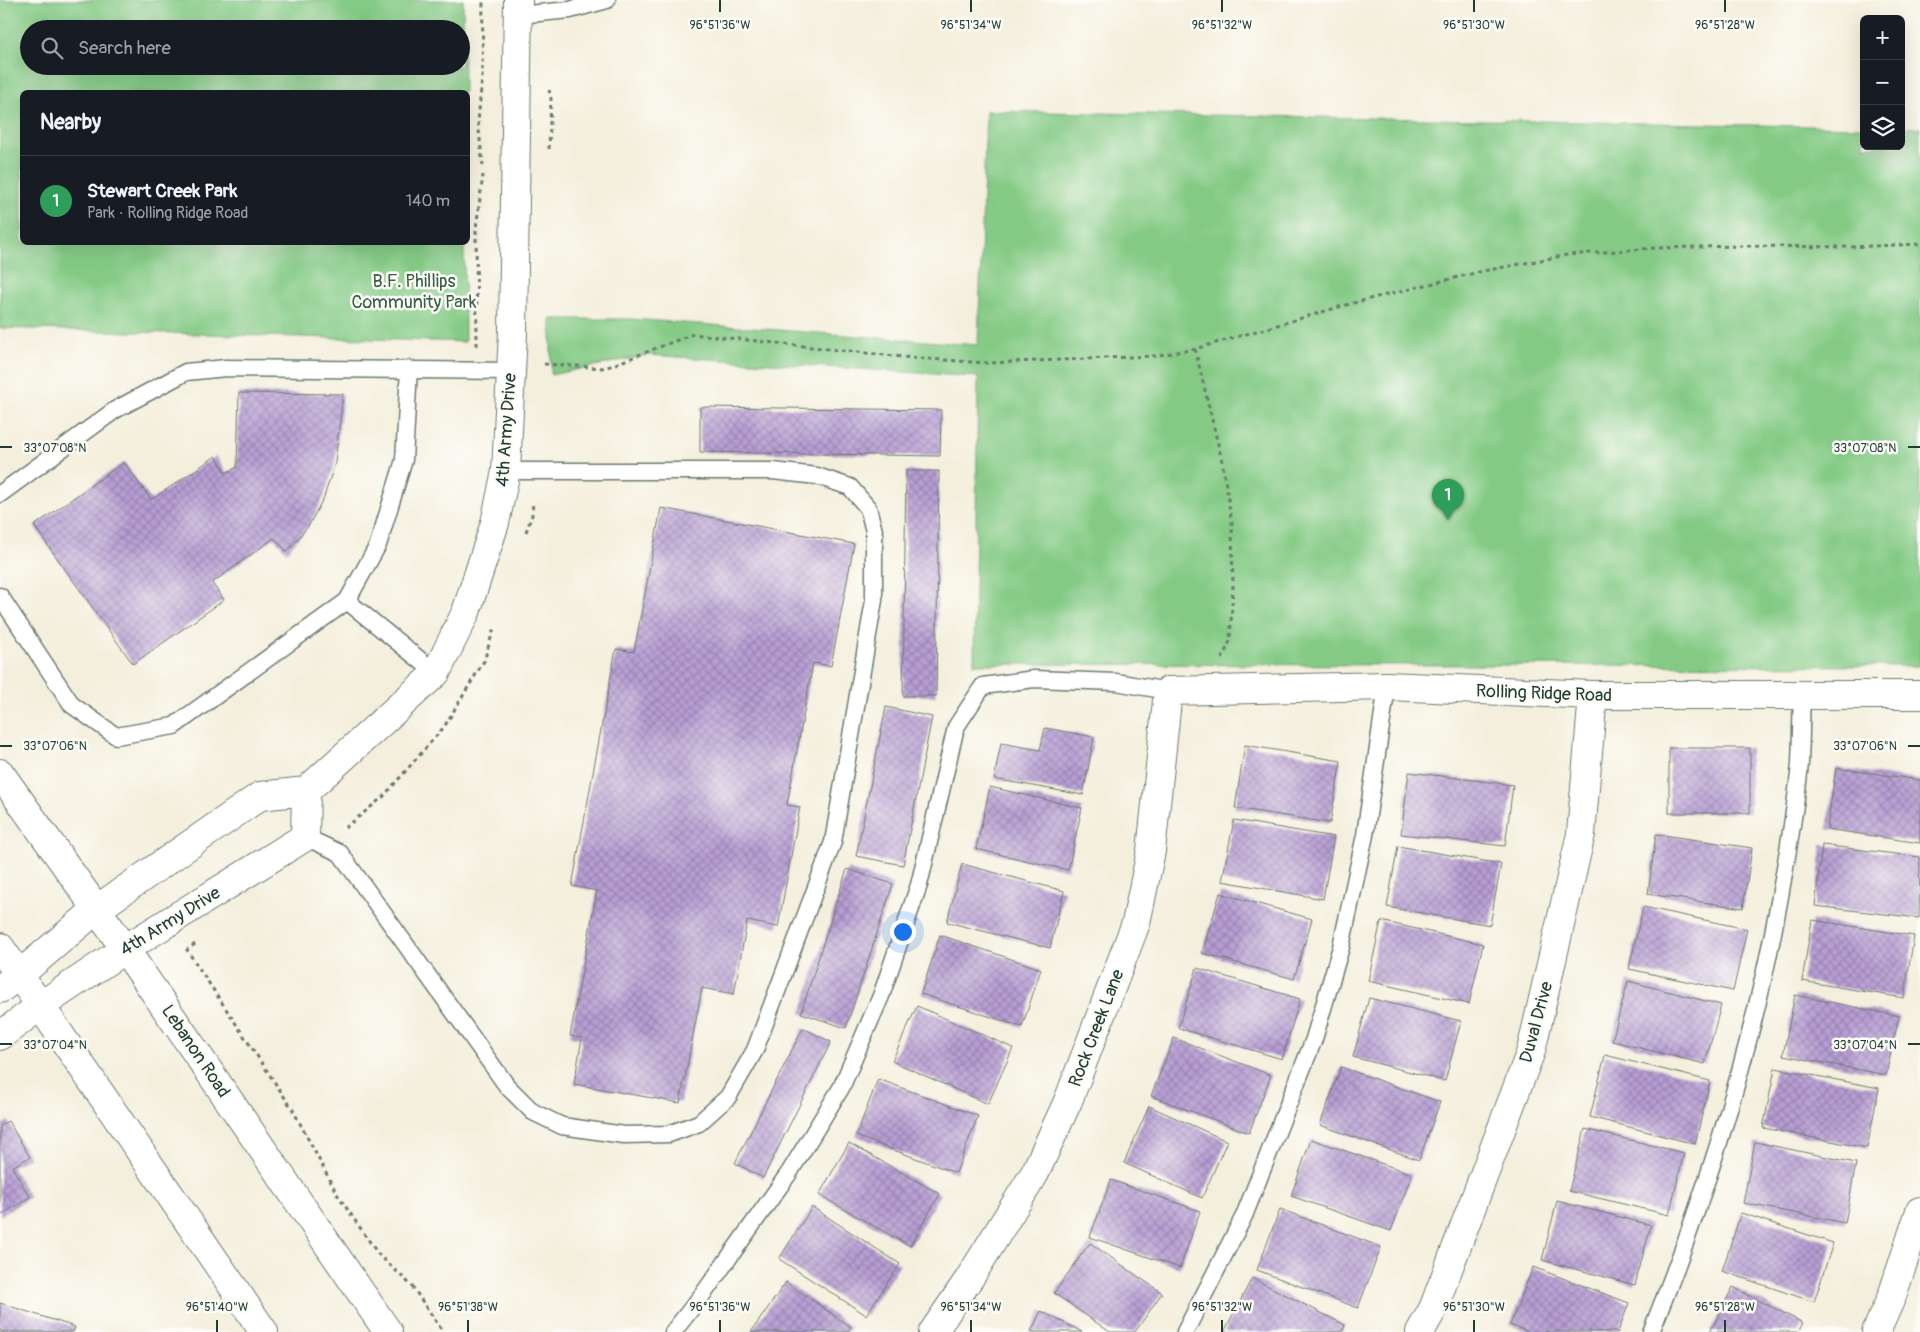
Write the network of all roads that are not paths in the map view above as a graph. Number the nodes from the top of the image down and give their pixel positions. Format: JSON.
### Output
{"nodes":[{"id":1,"x":607,"y":0,"type":"edge"},
{"id":2,"x":518,"y":8,"type":"edge"},
{"id":3,"x":409,"y":369,"type":"junction"},
{"id":4,"x":510,"y":371,"type":"junction"},
{"id":5,"x":506,"y":471,"type":"junction"},
{"id":6,"x":0,"y":494,"type":"edge"},
{"id":7,"x":0,"y":596,"type":"edge"},
{"id":8,"x":348,"y":601,"type":"junction"},
{"id":9,"x":436,"y":673,"type":"junction"},
{"id":10,"x":1387,"y":686,"type":"junction"},
{"id":11,"x":1168,"y":691,"type":"junction"},
{"id":12,"x":1920,"y":695,"type":"edge"},
{"id":13,"x":1593,"y":696,"type":"junction"},
{"id":14,"x":1802,"y":696,"type":"junction"},
{"id":15,"x":0,"y":773,"type":"edge"},
{"id":16,"x":306,"y":791,"type":"junction"},
{"id":17,"x":305,"y":837,"type":"junction"},
{"id":18,"x":97,"y":909,"type":"junction"},
{"id":19,"x":0,"y":948,"type":"edge"},
{"id":20,"x":125,"y":949,"type":"junction"},
{"id":21,"x":10,"y":982,"type":"edge"},
{"id":22,"x":40,"y":1006,"type":"junction"},
{"id":23,"x":0,"y":1036,"type":"edge"},
{"id":24,"x":1920,"y":1211,"type":"edge"},
{"id":25,"x":264,"y":1332,"type":"edge"},
{"id":26,"x":388,"y":1332,"type":"edge"},
{"id":27,"x":673,"y":1332,"type":"edge"},
{"id":28,"x":933,"y":1332,"type":"edge"},
{"id":29,"x":1185,"y":1332,"type":"edge"},
{"id":30,"x":1420,"y":1332,"type":"edge"},
{"id":31,"x":1651,"y":1332,"type":"edge"},
{"id":32,"x":1876,"y":1332,"type":"edge"}],
"edges":[{"from":1,"to":2,"type":"lane"},
{"from":2,"to":4,"type":"street","name":"4th Army Drive"},
{"from":3,"to":4,"type":"lane"},
{"from":3,"to":6,"type":"lane"},
{"from":3,"to":8,"type":"lane"},
{"from":4,"to":5,"type":"street","name":"4th Army Drive"},
{"from":5,"to":9,"type":"street","name":"4th Army Drive"},
{"from":5,"to":17,"type":"lane"},
{"from":7,"to":8,"type":"lane"},
{"from":8,"to":9,"type":"lane"},
{"from":9,"to":16,"type":"street","name":"4th Army Drive"},
{"from":10,"to":11,"type":"street","name":"Rolling Ridge Road"},
{"from":10,"to":13,"type":"street","name":"Rolling Ridge Road"},
{"from":10,"to":29,"type":"lane"},
{"from":11,"to":27,"type":"lane"},
{"from":11,"to":28,"type":"street","name":"Rock Creek Lane"},
{"from":12,"to":14,"type":"street","name":"Rolling Ridge Road"},
{"from":13,"to":14,"type":"street","name":"Rolling Ridge Road"},
{"from":13,"to":30,"type":"street","name":"Duval Drive"},
{"from":14,"to":31,"type":"lane"},
{"from":15,"to":18,"type":"street","name":"Lebanon Road"},
{"from":16,"to":17,"type":"street"},
{"from":16,"to":18,"type":"street"},
{"from":17,"to":20,"type":"street","name":"4th Army Drive"},
{"from":18,"to":20,"type":"street","name":"Lebanon Road"},
{"from":18,"to":21,"type":"street"},
{"from":19,"to":21,"type":"street"},
{"from":20,"to":22,"type":"street","name":"4th Army Drive"},
{"from":20,"to":26,"type":"street","name":"Lebanon Road"},
{"from":21,"to":22,"type":"street"},
{"from":22,"to":23,"type":"street","name":"4th Army Drive"},
{"from":22,"to":25,"type":"street"},
{"from":24,"to":32,"type":"street"}]}
